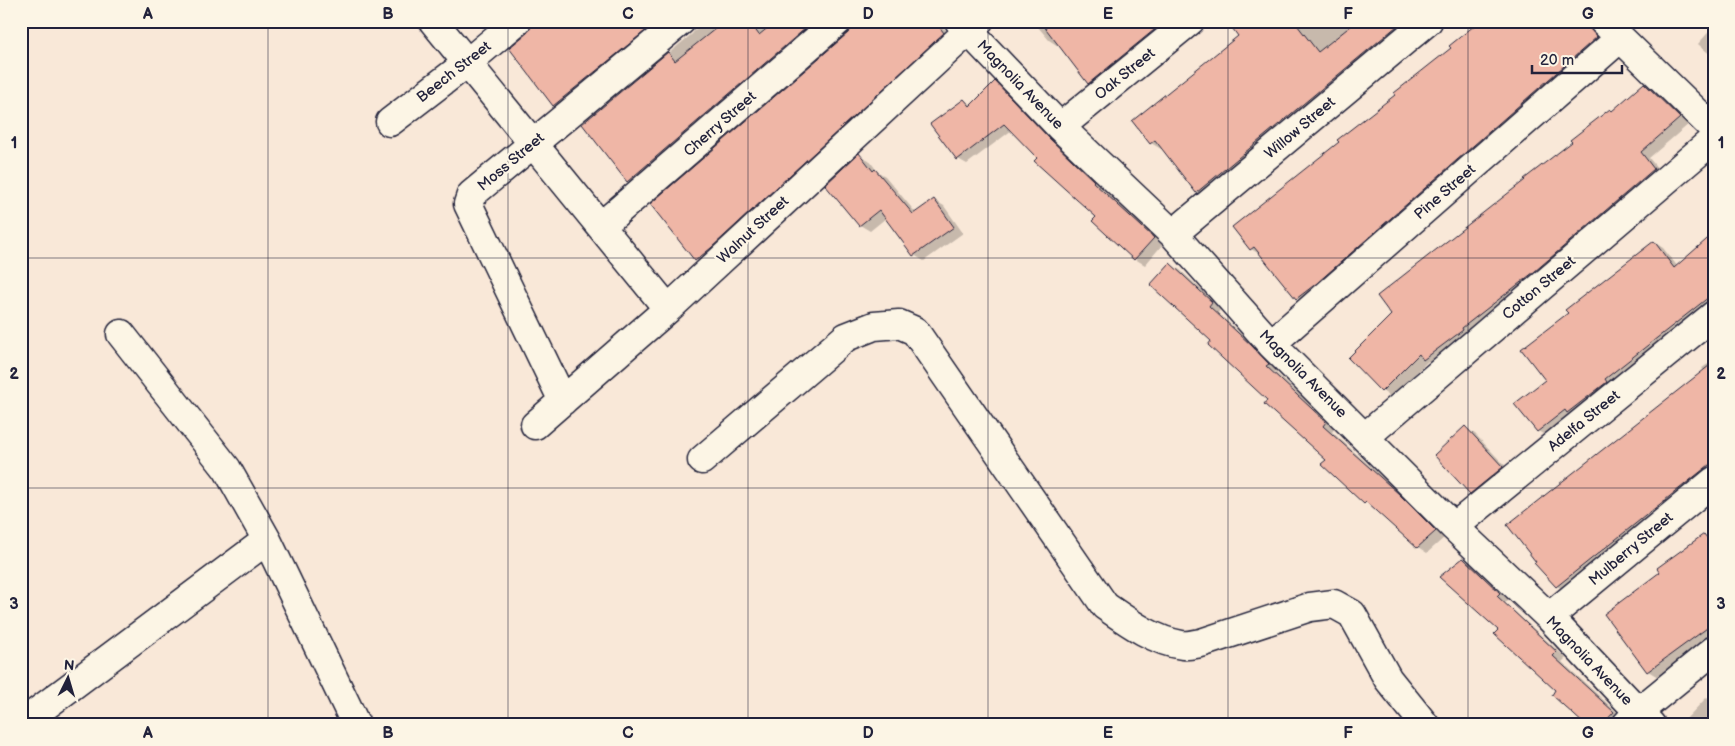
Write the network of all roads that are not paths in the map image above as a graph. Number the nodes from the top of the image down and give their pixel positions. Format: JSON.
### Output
{"nodes":[{"id":1,"x":433,"y":21,"type":"edge"},
{"id":2,"x":517,"y":21,"type":"edge"},
{"id":3,"x":681,"y":21,"type":"edge"},
{"id":4,"x":838,"y":21,"type":"edge"},
{"id":5,"x":1190,"y":21,"type":"edge"},
{"id":6,"x":1428,"y":21,"type":"edge"},
{"id":7,"x":968,"y":25,"type":"edge"},
{"id":8,"x":1611,"y":30,"type":"edge"},
{"id":9,"x":467,"y":63,"type":"junction"},
{"id":10,"x":390,"y":122,"type":"dead end"},
{"id":11,"x":1060,"y":127,"type":"junction"},
{"id":12,"x":1714,"y":129,"type":"edge"},
{"id":13,"x":1714,"y":140,"type":"edge"},
{"id":14,"x":533,"y":144,"type":"junction"},
{"id":15,"x":601,"y":226,"type":"junction"},
{"id":16,"x":1172,"y":234,"type":"junction"},
{"id":17,"x":668,"y":309,"type":"junction"},
{"id":18,"x":1714,"y":315,"type":"edge"},
{"id":19,"x":121,"y":334,"type":"dead end"},
{"id":20,"x":1271,"y":344,"type":"junction"},
{"id":21,"x":564,"y":401,"type":"junction"},
{"id":22,"x":536,"y":425,"type":"dead end"},
{"id":23,"x":1364,"y":437,"type":"junction"},
{"id":24,"x":702,"y":460,"type":"dead end"},
{"id":25,"x":1714,"y":481,"type":"edge"},
{"id":26,"x":1454,"y":527,"type":"junction"},
{"id":27,"x":267,"y":540,"type":"junction"},
{"id":28,"x":1548,"y":618,"type":"junction"},
{"id":29,"x":1714,"y":650,"type":"edge"},
{"id":30,"x":1638,"y":720,"type":"edge"},
{"id":31,"x":21,"y":724,"type":"edge"},
{"id":32,"x":356,"y":725,"type":"edge"},
{"id":33,"x":1425,"y":725,"type":"edge"}],
"edges":[{"from":1,"to":9,"type":"street"},
{"from":2,"to":9,"type":"street","name":"Beech Street"},
{"from":3,"to":14,"type":"street","name":"Moss Street"},
{"from":4,"to":15,"type":"street","name":"Cherry Street"},
{"from":5,"to":11,"type":"street","name":"Oak Street"},
{"from":6,"to":16,"type":"street","name":"Willow Street"},
{"from":7,"to":11,"type":"street","name":"Magnolia Avenue"},
{"from":7,"to":17,"type":"street","name":"Walnut Street"},
{"from":8,"to":12,"type":"street"},
{"from":8,"to":20,"type":"street","name":"Pine Street"},
{"from":9,"to":10,"type":"street","name":"Beech Street"},
{"from":9,"to":14,"type":"street"},
{"from":11,"to":16,"type":"street","name":"Magnolia Avenue"},
{"from":13,"to":23,"type":"street","name":"Cotton Street"},
{"from":14,"to":15,"type":"street"},
{"from":14,"to":21,"type":"street","name":"Moss Street"},
{"from":15,"to":17,"type":"street"},
{"from":16,"to":20,"type":"street","name":"Magnolia Avenue"},
{"from":17,"to":21,"type":"street","name":"Walnut Street"},
{"from":18,"to":26,"type":"street","name":"Adelfa Street"},
{"from":19,"to":27,"type":"street"},
{"from":20,"to":23,"type":"street","name":"Magnolia Avenue"},
{"from":21,"to":22,"type":"street","name":"Walnut Street"},
{"from":23,"to":26,"type":"street","name":"Magnolia Avenue"},
{"from":24,"to":33,"type":"street"},
{"from":25,"to":28,"type":"street","name":"Mulberry Street"},
{"from":26,"to":28,"type":"street","name":"Magnolia Avenue"},
{"from":27,"to":31,"type":"street"},
{"from":27,"to":32,"type":"street"},
{"from":28,"to":30,"type":"street","name":"Magnolia Avenue"},
{"from":29,"to":30,"type":"street"}]}
